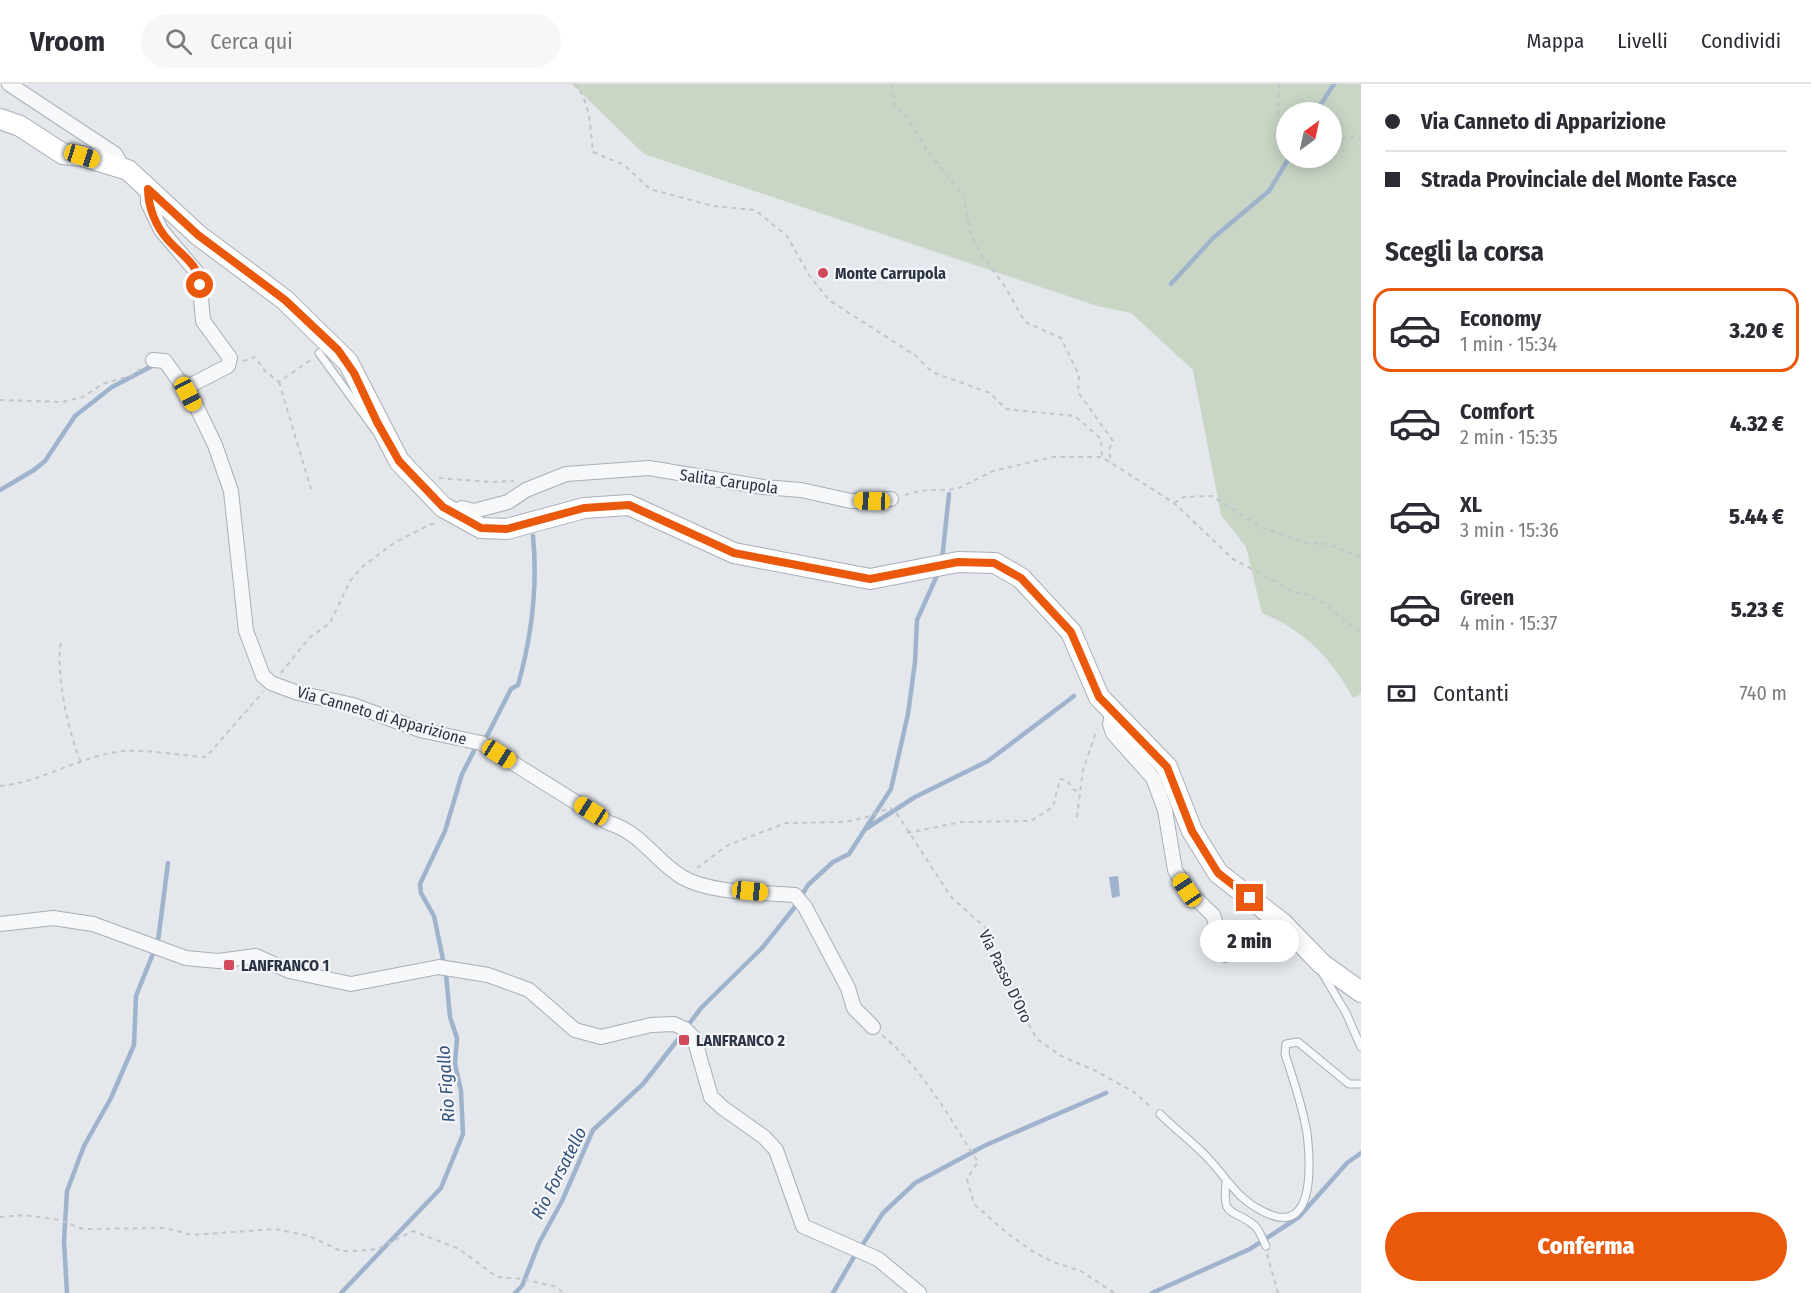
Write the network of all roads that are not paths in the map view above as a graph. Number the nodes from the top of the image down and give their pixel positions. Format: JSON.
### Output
{"nodes":[{"id":1,"x":9,"y":84,"type":"edge"},
{"id":2,"x":0,"y":119,"type":"edge"},
{"id":3,"x":123,"y":168,"type":"junction"},
{"id":4,"x":148,"y":189,"type":"junction"},
{"id":5,"x":319,"y":354,"type":"road end"},
{"id":6,"x":153,"y":360,"type":"road end"},
{"id":7,"x":187,"y":387,"type":"junction"},
{"id":8,"x":389,"y":444,"type":"junction"},
{"id":9,"x":891,"y":499,"type":"road end"},
{"id":10,"x":454,"y":514,"type":"junction"},
{"id":11,"x":1106,"y":716,"type":"junction"},
{"id":12,"x":0,"y":924,"type":"edge"},
{"id":13,"x":1226,"y":955,"type":"dead end"},
{"id":14,"x":1322,"y":964,"type":"junction"},
{"id":15,"x":1361,"y":992,"type":"edge"},
{"id":16,"x":873,"y":1027,"type":"road end"},
{"id":17,"x":1361,"y":1047,"type":"edge"},
{"id":18,"x":1361,"y":1083,"type":"edge"},
{"id":19,"x":1160,"y":1114,"type":"road end"},
{"id":20,"x":1226,"y":1183,"type":"junction"},
{"id":21,"x":1266,"y":1246,"type":"road end"},
{"id":22,"x":919,"y":1293,"type":"edge"}],
"edges":[{"from":1,"to":3,"type":"street"},
{"from":2,"to":3,"type":"main road"},
{"from":3,"to":4,"type":"main road"},
{"from":4,"to":7,"type":"street"},
{"from":4,"to":8,"type":"main road"},
{"from":5,"to":8,"type":"lane"},
{"from":6,"to":7,"type":"street"},
{"from":7,"to":16,"type":"street","name":"Via Canneto di Apparizione"},
{"from":8,"to":10,"type":"main road"},
{"from":9,"to":10,"type":"street","name":"Salita Carupola"},
{"from":10,"to":11,"type":"main road"},
{"from":11,"to":13,"type":"street"},
{"from":11,"to":14,"type":"main road"},
{"from":12,"to":22,"type":"street"},
{"from":14,"to":15,"type":"main road"},
{"from":14,"to":17,"type":"lane"},
{"from":18,"to":20,"type":"lane"},
{"from":19,"to":20,"type":"lane"},
{"from":20,"to":21,"type":"lane"}]}
